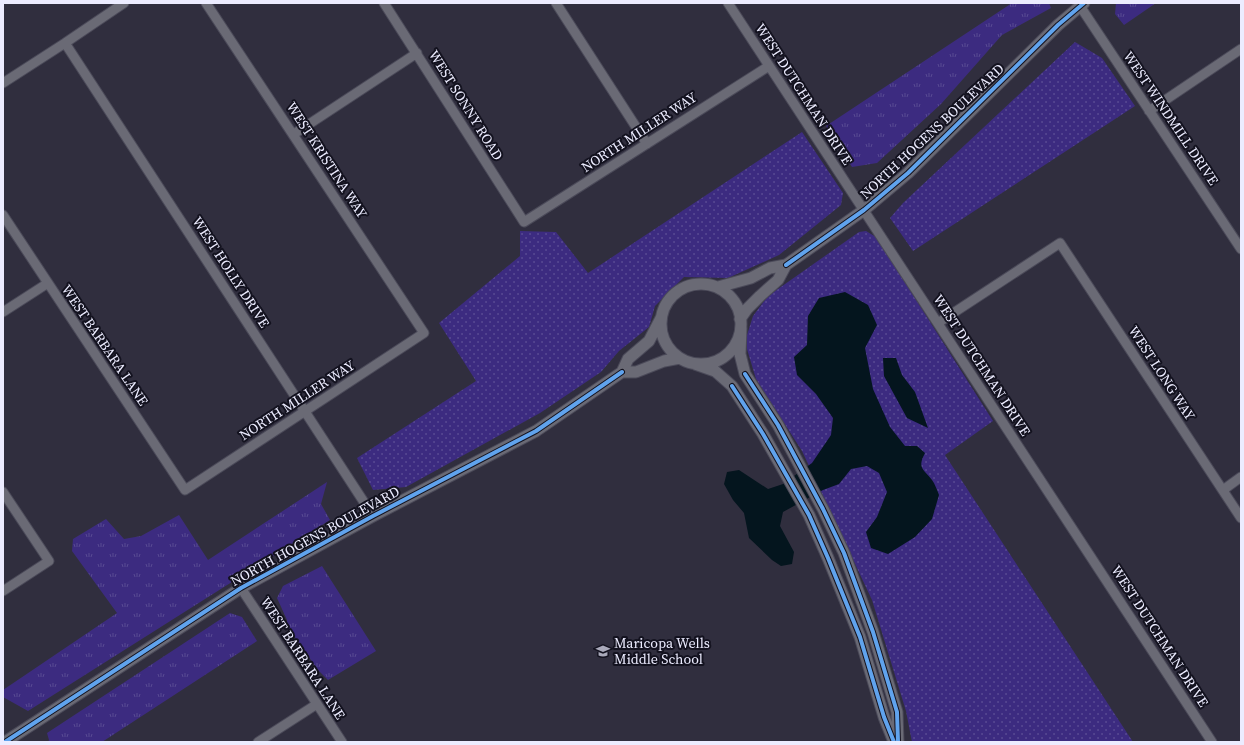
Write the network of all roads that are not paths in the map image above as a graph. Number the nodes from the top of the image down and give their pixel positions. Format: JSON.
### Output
{"nodes":[{"id":1,"x":124,"y":3,"type":"edge"},
{"id":2,"x":206,"y":3,"type":"edge"},
{"id":3,"x":384,"y":3,"type":"edge"},
{"id":4,"x":556,"y":3,"type":"edge"},
{"id":5,"x":728,"y":3,"type":"edge"},
{"id":6,"x":1080,"y":4,"type":"edge"},
{"id":7,"x":65,"y":43,"type":"junction"},
{"id":8,"x":1241,"y":49,"type":"edge"},
{"id":9,"x":417,"y":53,"type":"junction"},
{"id":10,"x":769,"y":66,"type":"junction"},
{"id":11,"x":3,"y":83,"type":"edge"},
{"id":12,"x":1149,"y":111,"type":"junction"},
{"id":13,"x":294,"y":134,"type":"junction"},
{"id":14,"x":647,"y":144,"type":"junction"},
{"id":15,"x":864,"y":210,"type":"junction"},
{"id":16,"x":3,"y":216,"type":"edge"},
{"id":17,"x":524,"y":222,"type":"joint"},
{"id":18,"x":1241,"y":249,"type":"edge"},
{"id":19,"x":786,"y":265,"type":"junction"},
{"id":20,"x":48,"y":283,"type":"junction"},
{"id":21,"x":718,"y":287,"type":"junction"},
{"id":22,"x":3,"y":312,"type":"edge"},
{"id":23,"x":661,"y":318,"type":"junction"},
{"id":24,"x":938,"y":323,"type":"junction"},
{"id":25,"x":740,"y":324,"type":"junction"},
{"id":26,"x":424,"y":333,"type":"joint"},
{"id":27,"x":680,"y":358,"type":"junction"},
{"id":28,"x":695,"y":364,"type":"junction"},
{"id":29,"x":622,"y":372,"type":"junction"},
{"id":30,"x":304,"y":412,"type":"junction"},
{"id":31,"x":1241,"y":478,"type":"edge"},
{"id":32,"x":184,"y":490,"type":"joint"},
{"id":33,"x":1223,"y":490,"type":"junction"},
{"id":34,"x":3,"y":492,"type":"edge"},
{"id":35,"x":373,"y":516,"type":"junction"},
{"id":36,"x":1241,"y":518,"type":"edge"},
{"id":37,"x":241,"y":588,"type":"junction"},
{"id":38,"x":3,"y":591,"type":"edge"},
{"id":39,"x":317,"y":704,"type":"junction"},
{"id":40,"x":5,"y":742,"type":"edge"},
{"id":41,"x":258,"y":742,"type":"edge"},
{"id":42,"x":342,"y":742,"type":"edge"},
{"id":43,"x":894,"y":742,"type":"edge"},
{"id":44,"x":898,"y":742,"type":"edge"},
{"id":45,"x":1212,"y":742,"type":"edge"}],
"edges":[{"from":1,"to":7,"type":"street"},
{"from":2,"to":13,"type":"street","name":"WEST KRISTINA WAY"},
{"from":3,"to":9,"type":"street","name":"WEST SONNY ROAD"},
{"from":4,"to":14,"type":"street"},
{"from":5,"to":10,"type":"street","name":"WEST DUTCHMAN DRIVE"},
{"from":6,"to":12,"type":"street","name":"WEST WINDMILL DRIVE"},
{"from":6,"to":15,"type":"street","name":"NORTH HOGENS BOULEVARD"},
{"from":7,"to":11,"type":"street"},
{"from":7,"to":30,"type":"street","name":"WEST HOLLY DRIVE"},
{"from":8,"to":12,"type":"street"},
{"from":9,"to":13,"type":"street"},
{"from":9,"to":17,"type":"street","name":"WEST SONNY ROAD"},
{"from":10,"to":14,"type":"street","name":"NORTH MILLER WAY"},
{"from":10,"to":15,"type":"street","name":"WEST DUTCHMAN DRIVE"},
{"from":12,"to":18,"type":"street","name":"WEST WINDMILL DRIVE"},
{"from":13,"to":26,"type":"street","name":"WEST KRISTINA WAY"},
{"from":14,"to":17,"type":"street","name":"NORTH MILLER WAY"},
{"from":15,"to":19,"type":"street","name":"NORTH HOGENS BOULEVARD"},
{"from":15,"to":24,"type":"street","name":"WEST DUTCHMAN DRIVE"},
{"from":16,"to":20,"type":"street","name":"WEST BARBARA LANE"},
{"from":19,"to":21,"type":"street","name":"NORTH HOGENS BOULEVARD"},
{"from":19,"to":25,"type":"street","name":"NORTH HOGENS BOULEVARD"},
{"from":20,"to":22,"type":"street"},
{"from":20,"to":32,"type":"street","name":"WEST BARBARA LANE"},
{"from":21,"to":23,"type":"street"},
{"from":21,"to":25,"type":"street"},
{"from":23,"to":27,"type":"street"},
{"from":23,"to":29,"type":"street","name":"NORTH HOGENS BOULEVARD"},
{"from":24,"to":33,"type":"street","name":"WEST LONG WAY"},
{"from":24,"to":45,"type":"street","name":"WEST DUTCHMAN DRIVE"},
{"from":25,"to":28,"type":"street"},
{"from":25,"to":44,"type":"street"},
{"from":26,"to":30,"type":"street","name":"NORTH MILLER WAY"},
{"from":27,"to":28,"type":"street"},
{"from":27,"to":29,"type":"street","name":"NORTH HOGENS BOULEVARD"},
{"from":28,"to":43,"type":"street"},
{"from":29,"to":35,"type":"street","name":"NORTH HOGENS BOULEVARD"},
{"from":30,"to":32,"type":"street","name":"NORTH MILLER WAY"},
{"from":30,"to":35,"type":"street","name":"WEST HOLLY DRIVE"},
{"from":31,"to":33,"type":"street"},
{"from":33,"to":36,"type":"street","name":"WEST LONG WAY"},
{"from":34,"to":38,"type":"street"},
{"from":35,"to":37,"type":"street","name":"NORTH HOGENS BOULEVARD"},
{"from":37,"to":39,"type":"street","name":"WEST BARBARA LANE"},
{"from":37,"to":40,"type":"street","name":"NORTH HOGENS BOULEVARD"},
{"from":39,"to":41,"type":"street"},
{"from":39,"to":42,"type":"street","name":"WEST BARBARA LANE"}]}
